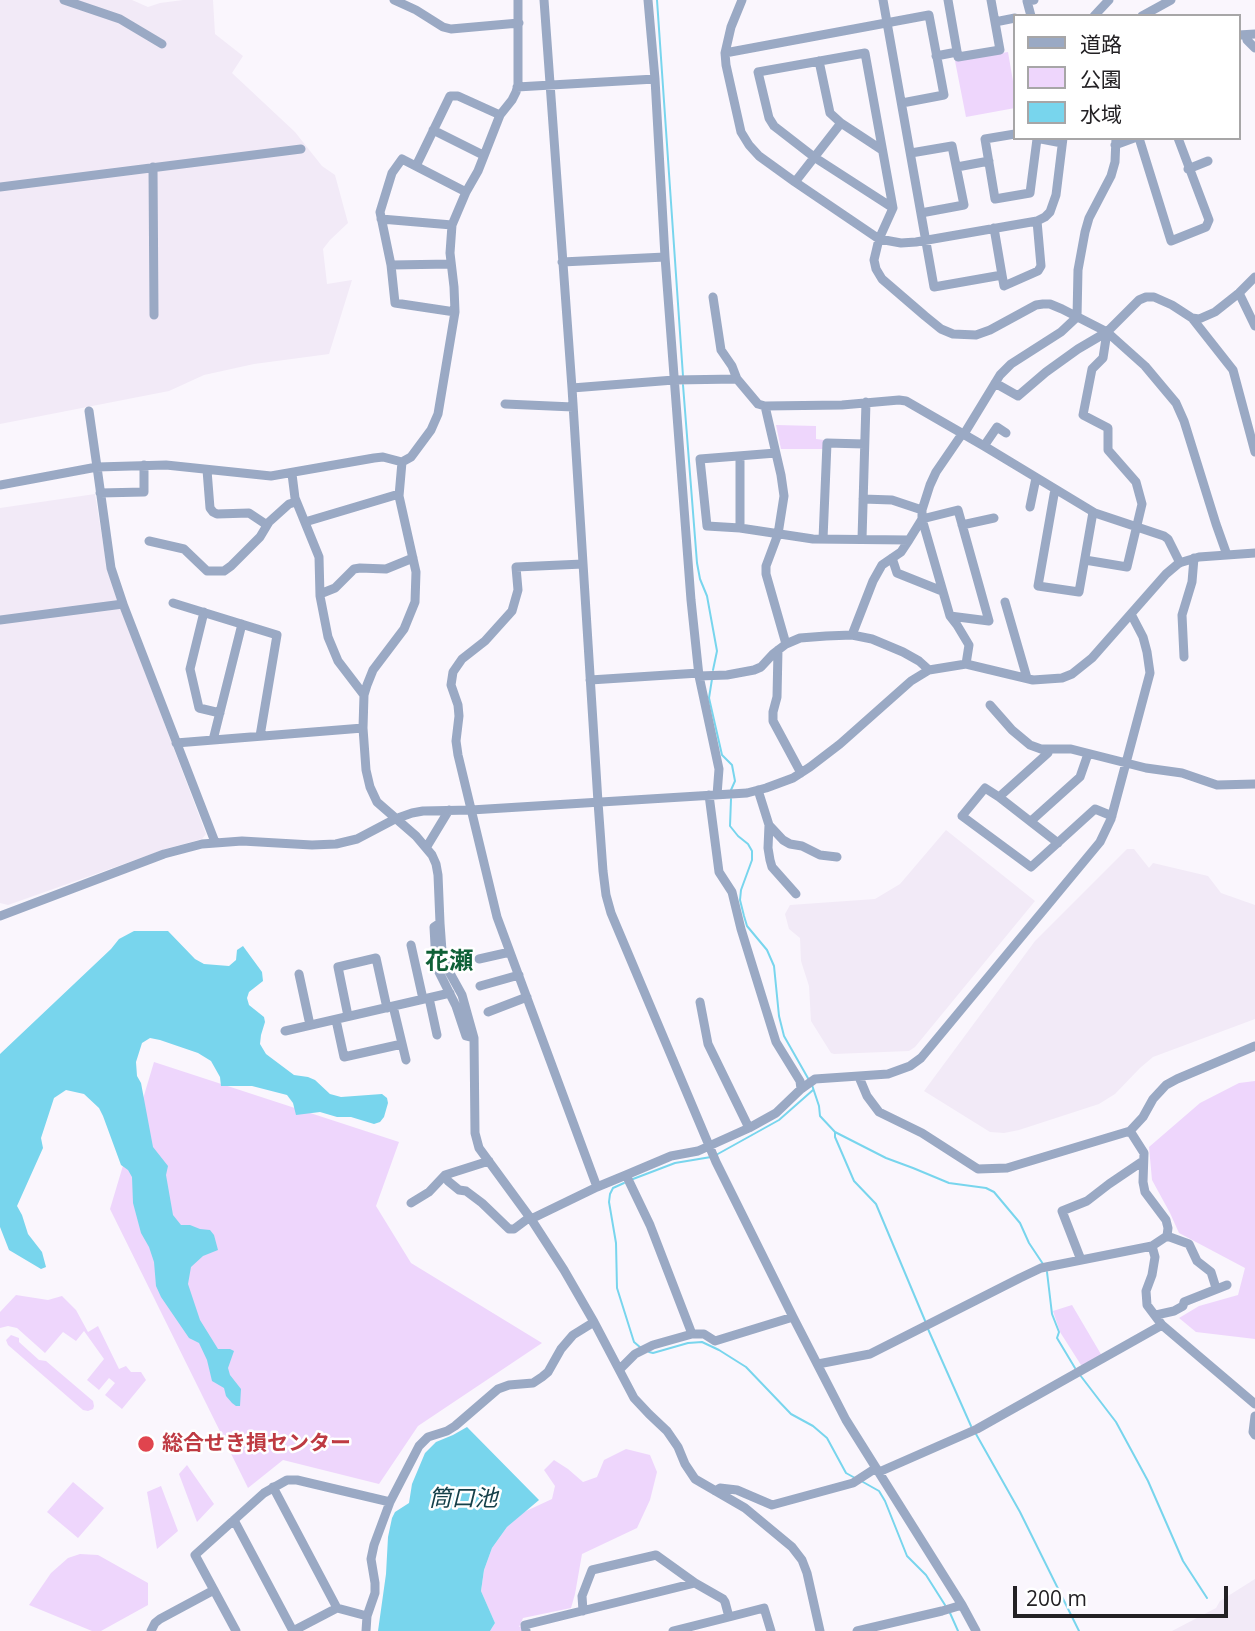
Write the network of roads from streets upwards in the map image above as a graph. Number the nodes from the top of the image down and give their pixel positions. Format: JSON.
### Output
{"nodes":[{"id":1,"x":64,"y":0,"type":"edge"},
{"id":2,"x":394,"y":0,"type":"edge"},
{"id":3,"x":518,"y":0,"type":"edge"},
{"id":4,"x":544,"y":0,"type":"edge"},
{"id":5,"x":648,"y":0,"type":"edge"},
{"id":6,"x":742,"y":0,"type":"edge"},
{"id":7,"x":883,"y":0,"type":"edge"},
{"id":8,"x":948,"y":0,"type":"edge"},
{"id":9,"x":991,"y":0,"type":"edge"},
{"id":10,"x":1034,"y":0,"type":"edge"},
{"id":11,"x":1109,"y":0,"type":"edge"},
{"id":12,"x":1164,"y":1,"type":"edge"},
{"id":13,"x":1030,"y":14,"type":"edge"},
{"id":14,"x":1096,"y":14,"type":"edge"},
{"id":15,"x":1145,"y":14,"type":"edge"},
{"id":16,"x":1014,"y":18,"type":"edge"},
{"id":17,"x":995,"y":22,"type":"junction"},
{"id":18,"x":519,"y":23,"type":"junction"},
{"id":19,"x":887,"y":23,"type":"junction"},
{"id":20,"x":1247,"y":35,"type":"edge"},
{"id":21,"x":162,"y":44,"type":"dead end"},
{"id":22,"x":1255,"y":48,"type":"edge"},
{"id":23,"x":957,"y":52,"type":"junction"},
{"id":24,"x":725,"y":53,"type":"junction"},
{"id":25,"x":936,"y":56,"type":"junction"},
{"id":26,"x":819,"y":61,"type":"junction"},
{"id":27,"x":655,"y":79,"type":"junction"},
{"id":28,"x":550,"y":86,"type":"junction"},
{"id":29,"x":517,"y":87,"type":"junction"},
{"id":30,"x":902,"y":103,"type":"junction"},
{"id":31,"x":500,"y":115,"type":"junction"},
{"id":32,"x":841,"y":123,"type":"junction"},
{"id":33,"x":433,"y":130,"type":"junction"},
{"id":34,"x":1014,"y":134,"type":"edge"},
{"id":35,"x":1036,"y":140,"type":"edge"},
{"id":36,"x":1137,"y":140,"type":"edge"},
{"id":37,"x":1179,"y":140,"type":"edge"},
{"id":38,"x":1063,"y":141,"type":"edge"},
{"id":39,"x":1116,"y":142,"type":"edge"},
{"id":40,"x":301,"y":149,"type":"dead end"},
{"id":41,"x":882,"y":150,"type":"junction"},
{"id":42,"x":911,"y":153,"type":"junction"},
{"id":43,"x":483,"y":155,"type":"junction"},
{"id":44,"x":814,"y":157,"type":"junction"},
{"id":45,"x":989,"y":161,"type":"junction"},
{"id":46,"x":1208,"y":161,"type":"dead end"},
{"id":47,"x":416,"y":166,"type":"junction"},
{"id":48,"x":153,"y":167,"type":"junction"},
{"id":49,"x":957,"y":167,"type":"junction"},
{"id":50,"x":1188,"y":169,"type":"junction"},
{"id":51,"x":795,"y":182,"type":"junction"},
{"id":52,"x":0,"y":187,"type":"edge"},
{"id":53,"x":466,"y":192,"type":"junction"},
{"id":54,"x":892,"y":208,"type":"junction"},
{"id":55,"x":921,"y":213,"type":"junction"},
{"id":56,"x":382,"y":219,"type":"junction"},
{"id":57,"x":1037,"y":221,"type":"junction"},
{"id":58,"x":452,"y":225,"type":"junction"},
{"id":59,"x":995,"y":228,"type":"junction"},
{"id":60,"x":879,"y":239,"type":"junction"},
{"id":61,"x":926,"y":240,"type":"junction"},
{"id":62,"x":665,"y":257,"type":"junction"},
{"id":63,"x":562,"y":262,"type":"junction"},
{"id":64,"x":451,"y":264,"type":"junction"},
{"id":65,"x":391,"y":265,"type":"junction"},
{"id":66,"x":1002,"y":275,"type":"junction"},
{"id":67,"x":1255,"y":277,"type":"edge"},
{"id":68,"x":1239,"y":293,"type":"junction"},
{"id":69,"x":713,"y":297,"type":"dead end"},
{"id":70,"x":455,"y":313,"type":"junction"},
{"id":71,"x":154,"y":315,"type":"dead end"},
{"id":72,"x":1077,"y":317,"type":"junction"},
{"id":73,"x":1192,"y":318,"type":"junction"},
{"id":74,"x":1255,"y":326,"type":"edge"},
{"id":75,"x":1107,"y":332,"type":"junction"},
{"id":76,"x":737,"y":379,"type":"junction"},
{"id":77,"x":676,"y":380,"type":"junction"},
{"id":78,"x":995,"y":383,"type":"junction"},
{"id":79,"x":572,"y":388,"type":"junction"},
{"id":80,"x":866,"y":402,"type":"junction"},
{"id":81,"x":505,"y":404,"type":"dead end"},
{"id":82,"x":765,"y":406,"type":"junction"},
{"id":83,"x":573,"y":407,"type":"junction"},
{"id":84,"x":89,"y":411,"type":"dead end"},
{"id":85,"x":1006,"y":433,"type":"dead end"},
{"id":86,"x":964,"y":434,"type":"junction"},
{"id":87,"x":864,"y":444,"type":"junction"},
{"id":88,"x":985,"y":446,"type":"junction"},
{"id":89,"x":1255,"y":452,"type":"edge"},
{"id":90,"x":776,"y":453,"type":"junction"},
{"id":91,"x":740,"y":456,"type":"junction"},
{"id":92,"x":402,"y":462,"type":"junction"},
{"id":93,"x":144,"y":465,"type":"junction"},
{"id":94,"x":97,"y":467,"type":"junction"},
{"id":95,"x":207,"y":470,"type":"junction"},
{"id":96,"x":292,"y":474,"type":"junction"},
{"id":97,"x":1036,"y":478,"type":"junction"},
{"id":98,"x":0,"y":485,"type":"edge"},
{"id":99,"x":1055,"y":489,"type":"junction"},
{"id":100,"x":100,"y":493,"type":"junction"},
{"id":101,"x":399,"y":494,"type":"junction"},
{"id":102,"x":863,"y":499,"type":"junction"},
{"id":103,"x":296,"y":502,"type":"junction"},
{"id":104,"x":1030,"y":507,"type":"dead end"},
{"id":105,"x":1093,"y":512,"type":"junction"},
{"id":106,"x":922,"y":514,"type":"junction"},
{"id":107,"x":994,"y":519,"type":"dead end"},
{"id":108,"x":305,"y":522,"type":"junction"},
{"id":109,"x":267,"y":525,"type":"junction"},
{"id":110,"x":962,"y":525,"type":"junction"},
{"id":111,"x":1136,"y":526,"type":"junction"},
{"id":112,"x":740,"y":528,"type":"junction"},
{"id":113,"x":778,"y":534,"type":"junction"},
{"id":114,"x":823,"y":539,"type":"junction"},
{"id":115,"x":862,"y":539,"type":"junction"},
{"id":116,"x":909,"y":540,"type":"junction"},
{"id":117,"x":149,"y":541,"type":"dead end"},
{"id":118,"x":1255,"y":553,"type":"edge"},
{"id":119,"x":1227,"y":555,"type":"junction"},
{"id":120,"x":413,"y":558,"type":"junction"},
{"id":121,"x":892,"y":558,"type":"junction"},
{"id":122,"x":1194,"y":558,"type":"junction"},
{"id":123,"x":1085,"y":559,"type":"junction"},
{"id":124,"x":1180,"y":562,"type":"junction"},
{"id":125,"x":583,"y":564,"type":"junction"},
{"id":126,"x":942,"y":591,"type":"junction"},
{"id":127,"x":320,"y":594,"type":"junction"},
{"id":128,"x":1005,"y":602,"type":"dead end"},
{"id":129,"x":173,"y":603,"type":"dead end"},
{"id":130,"x":123,"y":604,"type":"junction"},
{"id":131,"x":204,"y":612,"type":"junction"},
{"id":132,"x":1131,"y":614,"type":"junction"},
{"id":133,"x":950,"y":616,"type":"junction"},
{"id":134,"x":0,"y":620,"type":"edge"},
{"id":135,"x":242,"y":624,"type":"junction"},
{"id":136,"x":852,"y":635,"type":"junction"},
{"id":137,"x":786,"y":644,"type":"junction"},
{"id":138,"x":778,"y":650,"type":"junction"},
{"id":139,"x":1184,"y":657,"type":"dead end"},
{"id":140,"x":966,"y":664,"type":"junction"},
{"id":141,"x":929,"y":670,"type":"junction"},
{"id":142,"x":699,"y":675,"type":"junction"},
{"id":143,"x":1027,"y":678,"type":"junction"},
{"id":144,"x":590,"y":680,"type":"junction"},
{"id":145,"x":364,"y":695,"type":"junction"},
{"id":146,"x":990,"y":705,"type":"dead end"},
{"id":147,"x":220,"y":713,"type":"junction"},
{"id":148,"x":363,"y":728,"type":"junction"},
{"id":149,"x":260,"y":736,"type":"junction"},
{"id":150,"x":213,"y":740,"type":"junction"},
{"id":151,"x":176,"y":743,"type":"junction"},
{"id":152,"x":1049,"y":749,"type":"junction"},
{"id":153,"x":1088,"y":754,"type":"junction"},
{"id":154,"x":1127,"y":764,"type":"junction"},
{"id":155,"x":801,"y":772,"type":"junction"},
{"id":156,"x":1255,"y":784,"type":"edge"},
{"id":157,"x":758,"y":790,"type":"junction"},
{"id":158,"x":722,"y":795,"type":"junction"},
{"id":159,"x":999,"y":797,"type":"junction"},
{"id":160,"x":598,"y":802,"type":"junction"},
{"id":161,"x":449,"y":810,"type":"junction"},
{"id":162,"x":471,"y":810,"type":"junction"},
{"id":163,"x":1112,"y":817,"type":"junction"},
{"id":164,"x":395,"y":819,"type":"junction"},
{"id":165,"x":1031,"y":821,"type":"junction"},
{"id":166,"x":769,"y":825,"type":"junction"},
{"id":167,"x":215,"y":842,"type":"junction"},
{"id":168,"x":1058,"y":842,"type":"junction"},
{"id":169,"x":426,"y":848,"type":"junction"},
{"id":170,"x":841,"y":860,"type":"dead end"},
{"id":171,"x":796,"y":894,"type":"dead end"},
{"id":172,"x":0,"y":916,"type":"edge"},
{"id":173,"x":440,"y":923,"type":"junction"},
{"id":174,"x":411,"y":945,"type":"dead end"},
{"id":175,"x":510,"y":952,"type":"junction"},
{"id":176,"x":479,"y":959,"type":"dead end"},
{"id":177,"x":299,"y":974,"type":"dead end"},
{"id":178,"x":519,"y":975,"type":"junction"},
{"id":179,"x":480,"y":986,"type":"dead end"},
{"id":180,"x":450,"y":993,"type":"junction"},
{"id":181,"x":527,"y":997,"type":"junction"},
{"id":182,"x":426,"y":999,"type":"junction"},
{"id":183,"x":700,"y":1002,"type":"dead end"},
{"id":184,"x":390,"y":1007,"type":"junction"},
{"id":185,"x":488,"y":1012,"type":"dead end"},
{"id":186,"x":348,"y":1016,"type":"junction"},
{"id":187,"x":336,"y":1020,"type":"junction"},
{"id":188,"x":310,"y":1025,"type":"junction"},
{"id":189,"x":285,"y":1031,"type":"dead end"},
{"id":190,"x":437,"y":1035,"type":"dead end"},
{"id":191,"x":474,"y":1038,"type":"junction"},
{"id":192,"x":402,"y":1044,"type":"junction"},
{"id":193,"x":1255,"y":1046,"type":"edge"},
{"id":194,"x":406,"y":1060,"type":"dead end"},
{"id":195,"x":859,"y":1077,"type":"junction"},
{"id":196,"x":808,"y":1084,"type":"junction"},
{"id":197,"x":749,"y":1128,"type":"junction"},
{"id":198,"x":1130,"y":1132,"type":"junction"},
{"id":199,"x":710,"y":1148,"type":"junction"},
{"id":200,"x":489,"y":1161,"type":"junction"},
{"id":201,"x":1143,"y":1161,"type":"junction"},
{"id":202,"x":445,"y":1175,"type":"junction"},
{"id":203,"x":626,"y":1175,"type":"junction"},
{"id":204,"x":597,"y":1187,"type":"junction"},
{"id":205,"x":411,"y":1203,"type":"dead end"},
{"id":206,"x":530,"y":1218,"type":"junction"},
{"id":207,"x":1167,"y":1236,"type":"junction"},
{"id":208,"x":1152,"y":1246,"type":"junction"},
{"id":209,"x":1081,"y":1260,"type":"junction"},
{"id":210,"x":1227,"y":1285,"type":"dead end"},
{"id":211,"x":1216,"y":1288,"type":"junction"},
{"id":212,"x":1156,"y":1315,"type":"junction"},
{"id":213,"x":793,"y":1317,"type":"junction"},
{"id":214,"x":594,"y":1322,"type":"junction"},
{"id":215,"x":1162,"y":1325,"type":"junction"},
{"id":216,"x":692,"y":1334,"type":"junction"},
{"id":217,"x":818,"y":1364,"type":"junction"},
{"id":218,"x":620,"y":1369,"type":"junction"},
{"id":219,"x":1255,"y":1404,"type":"edge"},
{"id":220,"x":1255,"y":1416,"type":"edge"},
{"id":221,"x":1255,"y":1435,"type":"edge"},
{"id":222,"x":878,"y":1470,"type":"junction"},
{"id":223,"x":273,"y":1487,"type":"junction"},
{"id":224,"x":715,"y":1491,"type":"junction"},
{"id":225,"x":390,"y":1502,"type":"junction"},
{"id":226,"x":234,"y":1520,"type":"junction"},
{"id":227,"x":695,"y":1583,"type":"junction"},
{"id":228,"x":214,"y":1590,"type":"junction"},
{"id":229,"x":337,"y":1608,"type":"junction"},
{"id":230,"x":952,"y":1608,"type":"junction"},
{"id":231,"x":583,"y":1611,"type":"junction"},
{"id":232,"x":367,"y":1616,"type":"junction"},
{"id":233,"x":729,"y":1617,"type":"junction"},
{"id":234,"x":151,"y":1631,"type":"edge"},
{"id":235,"x":236,"y":1631,"type":"edge"},
{"id":236,"x":293,"y":1631,"type":"edge"},
{"id":237,"x":366,"y":1631,"type":"edge"},
{"id":238,"x":526,"y":1631,"type":"edge"},
{"id":239,"x":673,"y":1631,"type":"edge"},
{"id":240,"x":771,"y":1631,"type":"edge"},
{"id":241,"x":820,"y":1631,"type":"edge"},
{"id":242,"x":857,"y":1631,"type":"edge"},
{"id":243,"x":976,"y":1631,"type":"edge"}],
"edges":[{"from":1,"to":21,"type":"street"},
{"from":2,"to":18,"type":"street"},
{"from":3,"to":18,"type":"street"},
{"from":4,"to":28,"type":"street"},
{"from":5,"to":27,"type":"street"},
{"from":6,"to":24,"type":"street"},
{"from":7,"to":19,"type":"street"},
{"from":8,"to":23,"type":"street"},
{"from":9,"to":17,"type":"street"},
{"from":10,"to":13,"type":"street"},
{"from":11,"to":14,"type":"street"},
{"from":12,"to":15,"type":"street"},
{"from":16,"to":17,"type":"street"},
{"from":17,"to":23,"type":"street"},
{"from":18,"to":29,"type":"street"},
{"from":19,"to":24,"type":"street"},
{"from":19,"to":25,"type":"street"},
{"from":19,"to":30,"type":"street"},
{"from":20,"to":22,"type":"street"},
{"from":23,"to":25,"type":"street"},
{"from":24,"to":51,"type":"street"},
{"from":25,"to":30,"type":"street"},
{"from":26,"to":32,"type":"street"},
{"from":26,"to":41,"type":"street"},
{"from":26,"to":44,"type":"street"},
{"from":27,"to":28,"type":"street"},
{"from":27,"to":62,"type":"street"},
{"from":28,"to":29,"type":"street"},
{"from":28,"to":63,"type":"street"},
{"from":29,"to":31,"type":"street"},
{"from":30,"to":42,"type":"street"},
{"from":31,"to":33,"type":"street"},
{"from":31,"to":43,"type":"street"},
{"from":32,"to":41,"type":"street"},
{"from":32,"to":44,"type":"street"},
{"from":33,"to":43,"type":"street"},
{"from":33,"to":47,"type":"street"},
{"from":34,"to":45,"type":"street"},
{"from":35,"to":45,"type":"street"},
{"from":36,"to":50,"type":"street"},
{"from":37,"to":50,"type":"street"},
{"from":38,"to":57,"type":"street"},
{"from":39,"to":72,"type":"street"},
{"from":40,"to":48,"type":"street"},
{"from":41,"to":54,"type":"street"},
{"from":42,"to":49,"type":"street"},
{"from":42,"to":55,"type":"street"},
{"from":43,"to":53,"type":"street"},
{"from":44,"to":51,"type":"street"},
{"from":44,"to":54,"type":"street"},
{"from":45,"to":49,"type":"street"},
{"from":46,"to":50,"type":"street"},
{"from":47,"to":53,"type":"street"},
{"from":47,"to":56,"type":"street"},
{"from":48,"to":52,"type":"street"},
{"from":48,"to":71,"type":"street"},
{"from":49,"to":55,"type":"street"},
{"from":51,"to":60,"type":"street"},
{"from":53,"to":58,"type":"street"},
{"from":54,"to":60,"type":"street"},
{"from":55,"to":61,"type":"street"},
{"from":56,"to":58,"type":"street"},
{"from":56,"to":65,"type":"street"},
{"from":57,"to":59,"type":"street"},
{"from":57,"to":66,"type":"street"},
{"from":58,"to":64,"type":"street"},
{"from":59,"to":61,"type":"street"},
{"from":59,"to":66,"type":"street"},
{"from":60,"to":61,"type":"street"},
{"from":60,"to":72,"type":"street"},
{"from":61,"to":66,"type":"street"},
{"from":62,"to":63,"type":"street"},
{"from":62,"to":77,"type":"street"},
{"from":63,"to":79,"type":"street"},
{"from":64,"to":65,"type":"street"},
{"from":64,"to":70,"type":"street"},
{"from":65,"to":70,"type":"street"},
{"from":67,"to":68,"type":"street"},
{"from":68,"to":73,"type":"street"},
{"from":68,"to":74,"type":"street"},
{"from":69,"to":76,"type":"street"},
{"from":70,"to":92,"type":"street"},
{"from":72,"to":75,"type":"street"},
{"from":72,"to":78,"type":"street"},
{"from":73,"to":75,"type":"street"},
{"from":73,"to":89,"type":"street"},
{"from":75,"to":78,"type":"street"},
{"from":75,"to":111,"type":"street"},
{"from":75,"to":119,"type":"street"},
{"from":76,"to":77,"type":"street"},
{"from":76,"to":82,"type":"street"},
{"from":77,"to":79,"type":"street"},
{"from":77,"to":142,"type":"street"},
{"from":78,"to":86,"type":"street"},
{"from":79,"to":83,"type":"street"},
{"from":80,"to":82,"type":"street"},
{"from":80,"to":86,"type":"street"},
{"from":80,"to":87,"type":"street"},
{"from":81,"to":83,"type":"street"},
{"from":82,"to":90,"type":"street"},
{"from":83,"to":125,"type":"street"},
{"from":84,"to":94,"type":"street"},
{"from":85,"to":88,"type":"street"},
{"from":86,"to":88,"type":"street"},
{"from":86,"to":106,"type":"street"},
{"from":87,"to":102,"type":"street"},
{"from":87,"to":114,"type":"street"},
{"from":88,"to":97,"type":"street"},
{"from":90,"to":91,"type":"street"},
{"from":90,"to":113,"type":"street"},
{"from":91,"to":112,"type":"street"},
{"from":91,"to":112,"type":"street"},
{"from":92,"to":96,"type":"street"},
{"from":92,"to":101,"type":"street"},
{"from":93,"to":94,"type":"street"},
{"from":93,"to":95,"type":"street"},
{"from":93,"to":100,"type":"street"},
{"from":94,"to":98,"type":"street"},
{"from":94,"to":100,"type":"street"},
{"from":95,"to":96,"type":"street"},
{"from":95,"to":109,"type":"street"},
{"from":96,"to":103,"type":"street"},
{"from":97,"to":99,"type":"street"},
{"from":97,"to":104,"type":"street"},
{"from":99,"to":105,"type":"street"},
{"from":99,"to":123,"type":"street"},
{"from":100,"to":130,"type":"street"},
{"from":101,"to":108,"type":"street"},
{"from":101,"to":120,"type":"street"},
{"from":102,"to":106,"type":"street"},
{"from":102,"to":115,"type":"street"},
{"from":103,"to":108,"type":"street"},
{"from":103,"to":109,"type":"street"},
{"from":105,"to":111,"type":"street"},
{"from":105,"to":123,"type":"street"},
{"from":106,"to":110,"type":"street"},
{"from":106,"to":116,"type":"street"},
{"from":106,"to":126,"type":"street"},
{"from":107,"to":110,"type":"street"},
{"from":108,"to":127,"type":"street"},
{"from":109,"to":117,"type":"street"},
{"from":110,"to":133,"type":"street"},
{"from":111,"to":123,"type":"street"},
{"from":111,"to":124,"type":"street"},
{"from":112,"to":113,"type":"street"},
{"from":113,"to":114,"type":"street"},
{"from":113,"to":137,"type":"street"},
{"from":114,"to":115,"type":"street"},
{"from":115,"to":116,"type":"street"},
{"from":116,"to":121,"type":"street"},
{"from":118,"to":119,"type":"street"},
{"from":119,"to":122,"type":"street"},
{"from":120,"to":127,"type":"street"},
{"from":120,"to":145,"type":"street"},
{"from":121,"to":126,"type":"street"},
{"from":121,"to":136,"type":"street"},
{"from":122,"to":124,"type":"street"},
{"from":122,"to":139,"type":"street"},
{"from":124,"to":132,"type":"street"},
{"from":125,"to":144,"type":"street"},
{"from":125,"to":162,"type":"street"},
{"from":126,"to":133,"type":"street"},
{"from":127,"to":145,"type":"street"},
{"from":128,"to":143,"type":"street"},
{"from":129,"to":131,"type":"street"},
{"from":130,"to":134,"type":"street"},
{"from":130,"to":151,"type":"street"},
{"from":131,"to":135,"type":"street"},
{"from":131,"to":147,"type":"street"},
{"from":132,"to":143,"type":"street"},
{"from":132,"to":154,"type":"street"},
{"from":133,"to":140,"type":"street"},
{"from":135,"to":147,"type":"street"},
{"from":135,"to":149,"type":"street"},
{"from":136,"to":137,"type":"street"},
{"from":136,"to":141,"type":"street"},
{"from":137,"to":138,"type":"street"},
{"from":138,"to":142,"type":"street"},
{"from":138,"to":155,"type":"street"},
{"from":140,"to":141,"type":"street"},
{"from":140,"to":143,"type":"street"},
{"from":141,"to":155,"type":"street"},
{"from":142,"to":144,"type":"street"},
{"from":142,"to":158,"type":"street"},
{"from":144,"to":160,"type":"street"},
{"from":145,"to":148,"type":"street"},
{"from":146,"to":152,"type":"street"},
{"from":147,"to":150,"type":"street"},
{"from":148,"to":149,"type":"street"},
{"from":148,"to":164,"type":"street"},
{"from":149,"to":150,"type":"street"},
{"from":150,"to":151,"type":"street"},
{"from":151,"to":167,"type":"street"},
{"from":152,"to":153,"type":"street"},
{"from":152,"to":159,"type":"street"},
{"from":153,"to":154,"type":"street"},
{"from":153,"to":165,"type":"street"},
{"from":154,"to":156,"type":"street"},
{"from":154,"to":163,"type":"street"},
{"from":155,"to":157,"type":"street"},
{"from":157,"to":158,"type":"street"},
{"from":157,"to":166,"type":"street"},
{"from":158,"to":160,"type":"street"},
{"from":158,"to":196,"type":"street"},
{"from":159,"to":165,"type":"street"},
{"from":159,"to":168,"type":"street"},
{"from":160,"to":162,"type":"street"},
{"from":160,"to":199,"type":"street"},
{"from":161,"to":162,"type":"street"},
{"from":161,"to":164,"type":"street"},
{"from":161,"to":169,"type":"street"},
{"from":162,"to":175,"type":"street"},
{"from":163,"to":168,"type":"street"},
{"from":163,"to":195,"type":"street"},
{"from":164,"to":167,"type":"street"},
{"from":164,"to":169,"type":"street"},
{"from":165,"to":168,"type":"street"},
{"from":166,"to":170,"type":"street"},
{"from":166,"to":171,"type":"street"},
{"from":167,"to":172,"type":"street"},
{"from":169,"to":173,"type":"street"},
{"from":173,"to":180,"type":"street"},
{"from":173,"to":191,"type":"street"},
{"from":174,"to":182,"type":"street"},
{"from":175,"to":176,"type":"street"},
{"from":175,"to":178,"type":"street"},
{"from":177,"to":188,"type":"street"},
{"from":178,"to":179,"type":"street"},
{"from":178,"to":181,"type":"street"},
{"from":180,"to":182,"type":"street"},
{"from":180,"to":191,"type":"street"},
{"from":181,"to":185,"type":"street"},
{"from":181,"to":204,"type":"street"},
{"from":182,"to":184,"type":"street"},
{"from":182,"to":190,"type":"street"},
{"from":183,"to":197,"type":"street"},
{"from":184,"to":186,"type":"street"},
{"from":184,"to":186,"type":"street"},
{"from":184,"to":192,"type":"street"},
{"from":186,"to":187,"type":"street"},
{"from":187,"to":188,"type":"street"},
{"from":187,"to":192,"type":"street"},
{"from":188,"to":189,"type":"street"},
{"from":191,"to":200,"type":"street"},
{"from":192,"to":194,"type":"street"},
{"from":193,"to":198,"type":"street"},
{"from":195,"to":196,"type":"street"},
{"from":195,"to":198,"type":"street"},
{"from":196,"to":197,"type":"street"},
{"from":197,"to":199,"type":"street"},
{"from":198,"to":201,"type":"street"},
{"from":199,"to":203,"type":"street"},
{"from":199,"to":213,"type":"street"},
{"from":200,"to":202,"type":"street"},
{"from":200,"to":206,"type":"street"},
{"from":201,"to":207,"type":"street"},
{"from":201,"to":209,"type":"street"},
{"from":202,"to":205,"type":"street"},
{"from":202,"to":206,"type":"street"},
{"from":203,"to":204,"type":"street"},
{"from":203,"to":216,"type":"street"},
{"from":204,"to":206,"type":"street"},
{"from":206,"to":214,"type":"street"},
{"from":207,"to":208,"type":"street"},
{"from":207,"to":211,"type":"street"},
{"from":208,"to":209,"type":"street"},
{"from":208,"to":212,"type":"street"},
{"from":209,"to":217,"type":"street"},
{"from":210,"to":211,"type":"street"},
{"from":211,"to":212,"type":"street"},
{"from":212,"to":215,"type":"street"},
{"from":213,"to":216,"type":"street"},
{"from":213,"to":217,"type":"street"},
{"from":214,"to":218,"type":"street"},
{"from":214,"to":225,"type":"street"},
{"from":215,"to":219,"type":"street"},
{"from":215,"to":222,"type":"street"},
{"from":216,"to":218,"type":"street"},
{"from":217,"to":222,"type":"street"},
{"from":218,"to":224,"type":"street"},
{"from":220,"to":221,"type":"street"},
{"from":222,"to":224,"type":"street"},
{"from":222,"to":230,"type":"street"},
{"from":223,"to":225,"type":"street"},
{"from":223,"to":226,"type":"street"},
{"from":223,"to":229,"type":"street"},
{"from":224,"to":241,"type":"street"},
{"from":225,"to":232,"type":"street"},
{"from":226,"to":228,"type":"street"},
{"from":226,"to":236,"type":"street"},
{"from":227,"to":231,"type":"street"},
{"from":227,"to":231,"type":"street"},
{"from":227,"to":233,"type":"street"},
{"from":228,"to":234,"type":"street"},
{"from":228,"to":235,"type":"street"},
{"from":229,"to":232,"type":"street"},
{"from":229,"to":236,"type":"street"},
{"from":230,"to":242,"type":"street"},
{"from":230,"to":243,"type":"street"},
{"from":231,"to":238,"type":"street"},
{"from":232,"to":237,"type":"street"},
{"from":233,"to":239,"type":"street"},
{"from":233,"to":240,"type":"street"}]}
